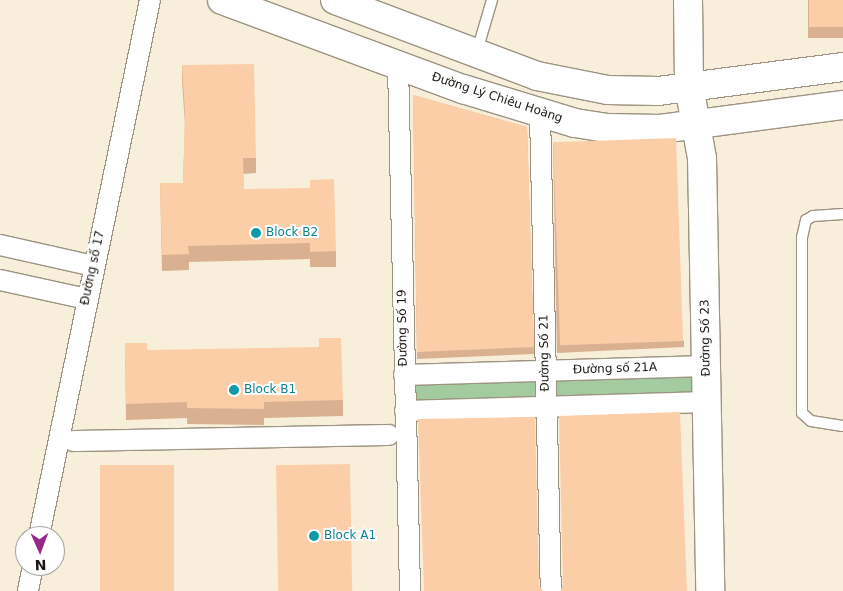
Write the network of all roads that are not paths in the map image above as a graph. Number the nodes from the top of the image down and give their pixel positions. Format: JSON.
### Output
{"nodes":[{"id":1,"x":150,"y":0,"type":"edge"},
{"id":2,"x":222,"y":0,"type":"edge"},
{"id":3,"x":492,"y":0,"type":"edge"},
{"id":4,"x":688,"y":0,"type":"edge"},
{"id":5,"x":351,"y":3,"type":"edge"},
{"id":6,"x":476,"y":54,"type":"junction"},
{"id":7,"x":398,"y":65,"type":"junction"},
{"id":8,"x":843,"y":67,"type":"edge"},
{"id":9,"x":689,"y":86,"type":"junction"},
{"id":10,"x":843,"y":105,"type":"edge"},
{"id":11,"x":540,"y":114,"type":"junction"},
{"id":12,"x":695,"y":126,"type":"junction"},
{"id":13,"x":843,"y":214,"type":"edge"},
{"id":14,"x":0,"y":245,"type":"edge"},
{"id":15,"x":94,"y":266,"type":"junction"},
{"id":16,"x":0,"y":280,"type":"edge"},
{"id":17,"x":87,"y":299,"type":"junction"},
{"id":18,"x":706,"y":366,"type":"junction"},
{"id":19,"x":545,"y":371,"type":"junction"},
{"id":20,"x":404,"y":375,"type":"junction"},
{"id":21,"x":707,"y":402,"type":"junction"},
{"id":22,"x":546,"y":406,"type":"junction"},
{"id":23,"x":404,"y":411,"type":"junction"},
{"id":24,"x":843,"y":426,"type":"edge"},
{"id":25,"x":389,"y":435,"type":"dead end"},
{"id":26,"x":73,"y":441,"type":"dead end"},
{"id":27,"x":41,"y":526,"type":"edge"},
{"id":28,"x":31,"y":576,"type":"edge"},
{"id":29,"x":28,"y":591,"type":"edge"},
{"id":30,"x":410,"y":591,"type":"edge"},
{"id":31,"x":550,"y":591,"type":"edge"},
{"id":32,"x":710,"y":591,"type":"edge"}],
"edges":[{"from":1,"to":15,"type":"street","name":"Đường số 17"},
{"from":2,"to":7,"type":"main road","name":"Đường Lý Chiêu Hoàng"},
{"from":3,"to":6,"type":"lane"},
{"from":4,"to":9,"type":"main road"},
{"from":5,"to":6,"type":"main road"},
{"from":6,"to":9,"type":"main road"},
{"from":7,"to":11,"type":"main road","name":"Đường Lý Chiêu Hoàng"},
{"from":7,"to":20,"type":"street","name":"Đường Số 19"},
{"from":8,"to":9,"type":"main road"},
{"from":9,"to":12,"type":"main road","name":"Đường Số 23"},
{"from":10,"to":12,"type":"main road","name":"Đường Lý Chiêu Hoàng"},
{"from":11,"to":12,"type":"main road","name":"Đường Lý Chiêu Hoàng"},
{"from":11,"to":19,"type":"street","name":"Đường Số 21"},
{"from":12,"to":18,"type":"main road","name":"Đường Số 23"},
{"from":13,"to":24,"type":"lane"},
{"from":14,"to":15,"type":"street"},
{"from":15,"to":17,"type":"street","name":"Đường số 17"},
{"from":16,"to":17,"type":"street"},
{"from":17,"to":27,"type":"street","name":"Đường số 17"},
{"from":18,"to":19,"type":"street","name":"Đường số 21A"},
{"from":18,"to":21,"type":"main road","name":"Đường Số 23"},
{"from":19,"to":20,"type":"street","name":"Đường số 21A"},
{"from":19,"to":22,"type":"street","name":"Đường Số 21"},
{"from":20,"to":23,"type":"street","name":"Đường Số 19"},
{"from":21,"to":22,"type":"street"},
{"from":21,"to":32,"type":"main road","name":"Đường Số 23"},
{"from":22,"to":23,"type":"street"},
{"from":22,"to":31,"type":"street","name":"Đường Số 21"},
{"from":23,"to":30,"type":"street","name":"Đường Số 19"},
{"from":25,"to":26,"type":"street"},
{"from":28,"to":29,"type":"street"}]}
